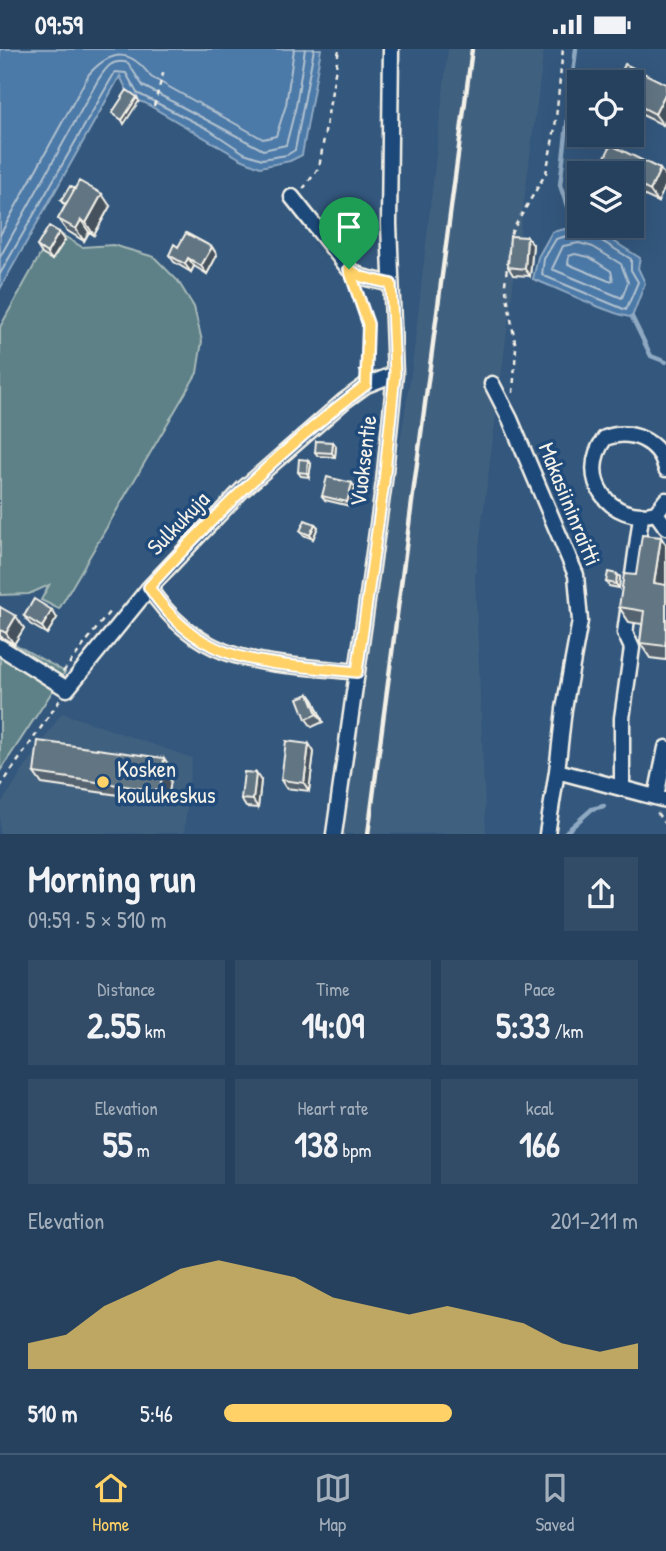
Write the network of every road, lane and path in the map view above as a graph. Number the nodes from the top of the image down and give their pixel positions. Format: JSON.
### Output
{"nodes":[{"id":1,"x":339,"y":49,"type":"edge"},
{"id":2,"x":391,"y":49,"type":"edge"},
{"id":3,"x":563,"y":49,"type":"edge"},
{"id":4,"x":164,"y":70,"type":"dead end"},
{"id":5,"x":154,"y":106,"type":"dead end"},
{"id":6,"x":292,"y":197,"type":"joint"},
{"id":7,"x":349,"y":269,"type":"junction"},
{"id":8,"x":391,"y":284,"type":"junction"},
{"id":9,"x":395,"y":374,"type":"junction"},
{"id":10,"x":492,"y":384,"type":"dead end"},
{"id":11,"x":366,"y":385,"type":"junction"},
{"id":12,"x":513,"y":395,"type":"dead end"},
{"id":13,"x":666,"y":469,"type":"edge"},
{"id":14,"x":666,"y":500,"type":"edge"},
{"id":15,"x":656,"y":513,"type":"junction"},
{"id":16,"x":640,"y":517,"type":"junction"},
{"id":17,"x":666,"y":527,"type":"edge"},
{"id":18,"x":149,"y":587,"type":"junction"},
{"id":19,"x":0,"y":647,"type":"edge"},
{"id":20,"x":357,"y":672,"type":"junction"},
{"id":21,"x":67,"y":689,"type":"junction"},
{"id":22,"x":666,"y":748,"type":"edge"},
{"id":23,"x":558,"y":771,"type":"junction"},
{"id":24,"x":0,"y":787,"type":"edge"},
{"id":25,"x":622,"y":787,"type":"junction"},
{"id":26,"x":661,"y":799,"type":"edge"},
{"id":27,"x":334,"y":834,"type":"edge"},
{"id":28,"x":547,"y":834,"type":"edge"}],
"edges":[{"from":1,"to":6,"type":"path"},
{"from":2,"to":8,"type":"street","name":"Vuoksentie"},
{"from":3,"to":12,"type":"path"},
{"from":4,"to":5,"type":"path"},
{"from":6,"to":7,"type":"street"},
{"from":7,"to":8,"type":"street"},
{"from":7,"to":11,"type":"path"},
{"from":8,"to":9,"type":"street","name":"Vuoksentie"},
{"from":9,"to":11,"type":"street","name":"Sulkukuja"},
{"from":9,"to":20,"type":"street","name":"Vuoksentie"},
{"from":10,"to":23,"type":"street","name":"Makasiininraitti"},
{"from":11,"to":18,"type":"street","name":"Sulkukuja"},
{"from":13,"to":16,"type":"street"},
{"from":14,"to":15,"type":"street"},
{"from":15,"to":16,"type":"street"},
{"from":15,"to":17,"type":"street"},
{"from":16,"to":25,"type":"street"},
{"from":18,"to":20,"type":"street","name":"Sulkukuja"},
{"from":18,"to":21,"type":"street"},
{"from":19,"to":21,"type":"street"},
{"from":20,"to":27,"type":"street","name":"Vuoksentie"},
{"from":21,"to":24,"type":"path"},
{"from":22,"to":26,"type":"street"},
{"from":23,"to":25,"type":"street"},
{"from":23,"to":28,"type":"street","name":"Makasiininraitti"},
{"from":25,"to":26,"type":"street"}]}
